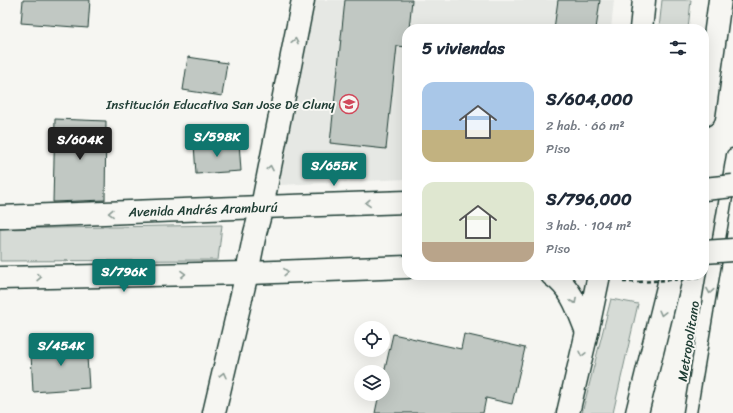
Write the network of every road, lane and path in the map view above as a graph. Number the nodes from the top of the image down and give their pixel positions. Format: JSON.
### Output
{"nodes":[{"id":1,"x":303,"y":0,"type":"edge"},
{"id":2,"x":644,"y":0,"type":"edge"},
{"id":3,"x":720,"y":0,"type":"edge"},
{"id":4,"x":641,"y":24,"type":"edge"},
{"id":5,"x":709,"y":80,"type":"edge"},
{"id":6,"x":733,"y":156,"type":"edge"},
{"id":7,"x":733,"y":186,"type":"edge"},
{"id":8,"x":709,"y":188,"type":"edge"},
{"id":9,"x":402,"y":202,"type":"edge"},
{"id":10,"x":262,"y":207,"type":"junction"},
{"id":11,"x":0,"y":217,"type":"edge"},
{"id":12,"x":733,"y":250,"type":"edge"},
{"id":13,"x":709,"y":252,"type":"edge"},
{"id":14,"x":402,"y":268,"type":"edge"},
{"id":15,"x":247,"y":273,"type":"junction"},
{"id":16,"x":0,"y":278,"type":"edge"},
{"id":17,"x":558,"y":280,"type":"edge"},
{"id":18,"x":598,"y":280,"type":"edge"},
{"id":19,"x":670,"y":280,"type":"edge"},
{"id":20,"x":670,"y":280,"type":"edge"},
{"id":21,"x":639,"y":282,"type":"dead end"},
{"id":22,"x":587,"y":332,"type":"junction"},
{"id":23,"x":214,"y":413,"type":"edge"},
{"id":24,"x":568,"y":413,"type":"edge"},
{"id":25,"x":637,"y":413,"type":"edge"},
{"id":26,"x":690,"y":413,"type":"edge"}],
"edges":[{"from":10,"to":1,"type":"main road","one_way":true},
{"from":2,"to":4,"type":"main road"},
{"from":3,"to":5,"type":"main road"},
{"from":6,"to":26,"type":"lane","name":"Metropolitano","one_way":true},
{"from":7,"to":8,"type":"main road","bridge":true},
{"from":9,"to":10,"type":"main road","name":"Avenida Andrés Aramburú","one_way":true},
{"from":10,"to":11,"type":"main road","name":"Avenida Andrés Aramburú","one_way":true},
{"from":10,"to":15,"type":"main road"},
{"from":12,"to":13,"type":"main road","bridge":true},
{"from":15,"to":14,"type":"main road","one_way":true},
{"from":16,"to":15,"type":"main road","one_way":true},
{"from":23,"to":15,"type":"main road","one_way":true},
{"from":17,"to":22,"type":"main road","one_way":true},
{"from":18,"to":22,"type":"main road"},
{"from":19,"to":25,"type":"main road","one_way":true},
{"from":20,"to":21,"type":"path","bridge":true},
{"from":22,"to":24,"type":"main road","one_way":true}]}
